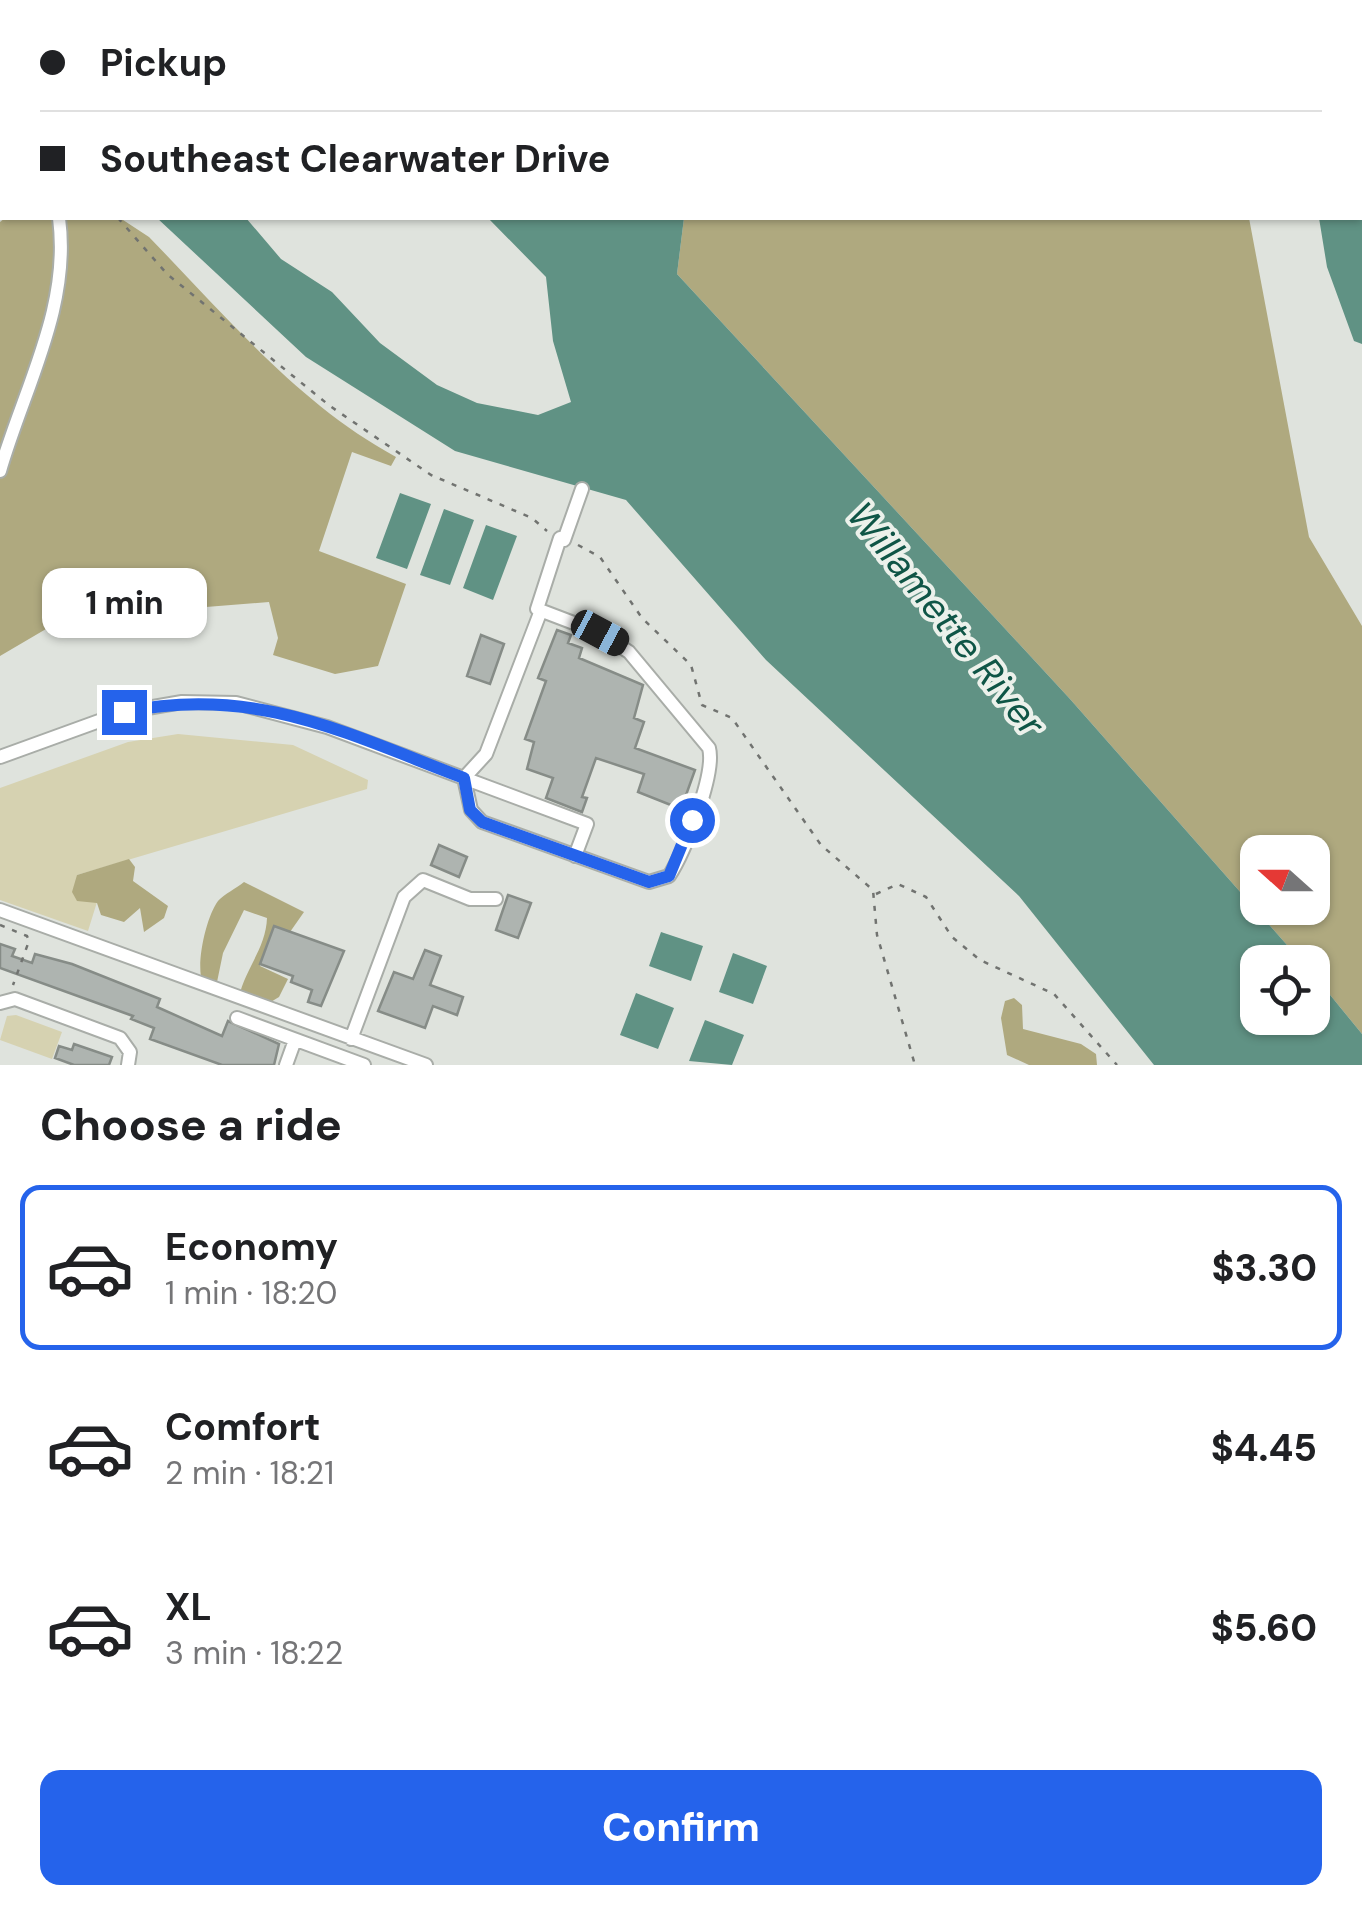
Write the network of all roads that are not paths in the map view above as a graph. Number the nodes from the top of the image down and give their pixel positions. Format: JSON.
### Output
{"nodes":[{"id":1,"x":59,"y":220,"type":"edge"},
{"id":2,"x":0,"y":471,"type":"edge"},
{"id":3,"x":582,"y":489,"type":"dead end"},
{"id":4,"x":540,"y":612,"type":"junction"},
{"id":5,"x":0,"y":756,"type":"edge"},
{"id":6,"x":464,"y":778,"type":"junction"},
{"id":7,"x":575,"y":856,"type":"junction"},
{"id":8,"x":496,"y":899,"type":"dead end"},
{"id":9,"x":0,"y":910,"type":"edge"},
{"id":10,"x":0,"y":1003,"type":"edge"},
{"id":11,"x":237,"y":1018,"type":"dead end"},
{"id":12,"x":351,"y":1039,"type":"junction"},
{"id":13,"x":296,"y":1040,"type":"junction"},
{"id":14,"x":134,"y":1063,"type":"edge"},
{"id":15,"x":286,"y":1065,"type":"edge"},
{"id":16,"x":364,"y":1065,"type":"edge"},
{"id":17,"x":426,"y":1065,"type":"edge"}],
"edges":[{"from":1,"to":2,"type":"street"},
{"from":3,"to":4,"type":"street"},
{"from":4,"to":6,"type":"street"},
{"from":4,"to":7,"type":"street"},
{"from":5,"to":6,"type":"street"},
{"from":6,"to":7,"type":"street"},
{"from":6,"to":7,"type":"street"},
{"from":8,"to":12,"type":"street"},
{"from":9,"to":12,"type":"street"},
{"from":10,"to":14,"type":"street"},
{"from":11,"to":13,"type":"street"},
{"from":12,"to":17,"type":"street"},
{"from":13,"to":15,"type":"street"},
{"from":13,"to":16,"type":"street"}]}
